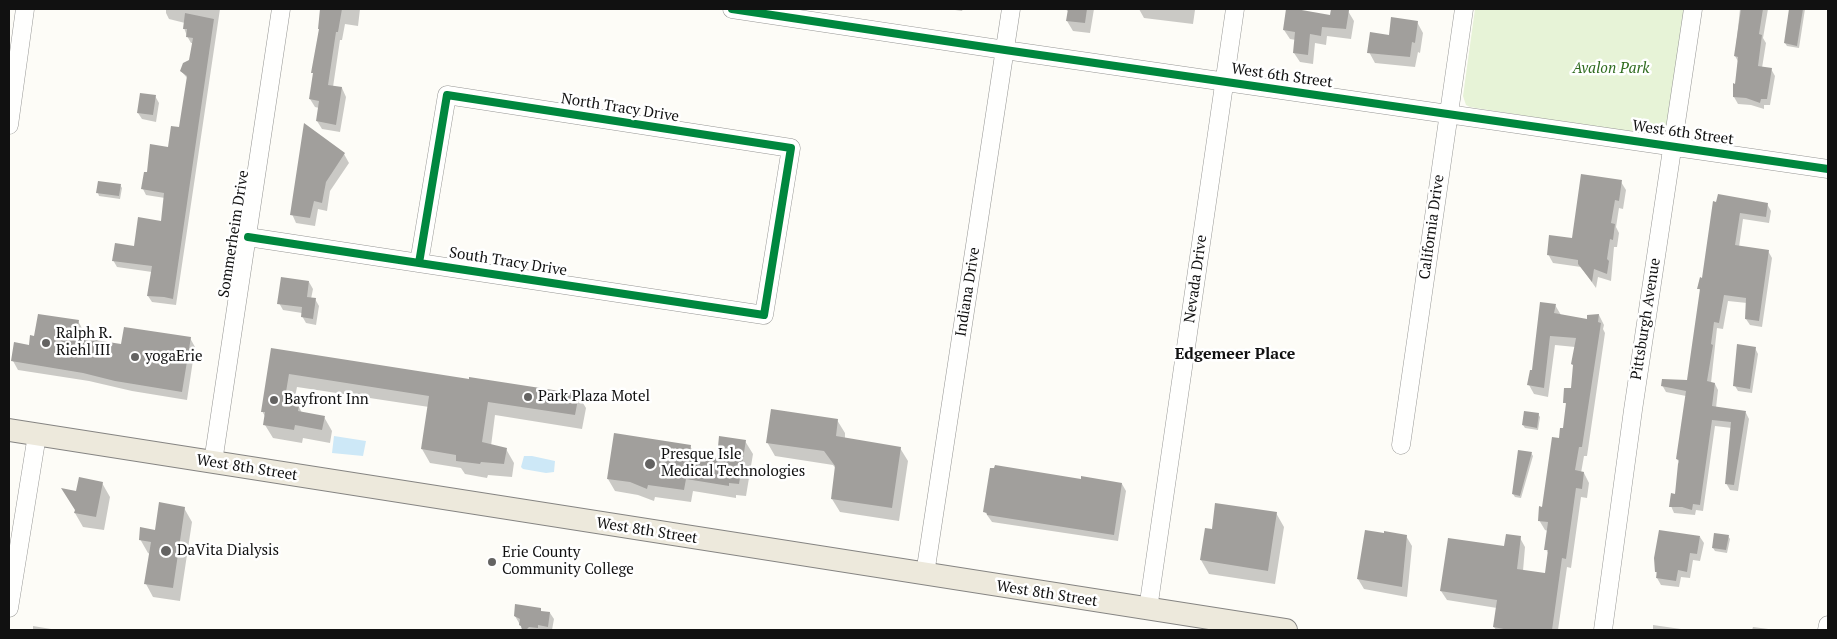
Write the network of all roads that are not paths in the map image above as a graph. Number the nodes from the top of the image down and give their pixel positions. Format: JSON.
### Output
{"nodes":[{"id":1,"x":25,"y":9,"type":"edge"},
{"id":2,"x":281,"y":9,"type":"edge"},
{"id":3,"x":732,"y":9,"type":"edge"},
{"id":4,"x":1011,"y":9,"type":"edge"},
{"id":5,"x":1235,"y":9,"type":"edge"},
{"id":6,"x":1464,"y":9,"type":"edge"},
{"id":7,"x":1692,"y":9,"type":"edge"},
{"id":8,"x":800,"y":14,"type":"edge"},
{"id":9,"x":1005,"y":50,"type":"junction"},
{"id":10,"x":1224,"y":82,"type":"junction"},
{"id":11,"x":1449,"y":113,"type":"junction"},
{"id":12,"x":9,"y":125,"type":"edge"},
{"id":13,"x":1672,"y":146,"type":"junction"},
{"id":14,"x":1828,"y":169,"type":"edge"},
{"id":15,"x":248,"y":237,"type":"junction"},
{"id":16,"x":419,"y":263,"type":"junction"},
{"id":17,"x":764,"y":315,"type":"joint"},
{"id":18,"x":9,"y":430,"type":"edge"},
{"id":19,"x":37,"y":435,"type":"junction"},
{"id":20,"x":1401,"y":445,"type":"dead end"},
{"id":21,"x":213,"y":462,"type":"junction"},
{"id":22,"x":926,"y":574,"type":"junction"},
{"id":23,"x":9,"y":608,"type":"edge"},
{"id":24,"x":1148,"y":609,"type":"junction"},
{"id":25,"x":1828,"y":625,"type":"edge"},
{"id":26,"x":1286,"y":630,"type":"edge"},
{"id":27,"x":1603,"y":630,"type":"edge"},
{"id":28,"x":1828,"y":630,"type":"edge"}],
"edges":[{"from":1,"to":12,"type":"street"},
{"from":2,"to":15,"type":"street","name":"Sommerheim Drive"},
{"from":3,"to":8,"type":"street","name":"West 6th Street"},
{"from":4,"to":9,"type":"street","name":"Indiana Drive"},
{"from":5,"to":10,"type":"street","name":"Nevada Drive"},
{"from":6,"to":11,"type":"street","name":"California Drive"},
{"from":7,"to":13,"type":"street","name":"Pittsburgh Avenue"},
{"from":8,"to":9,"type":"street","name":"West 6th Street"},
{"from":9,"to":10,"type":"street","name":"West 6th Street"},
{"from":9,"to":22,"type":"street","name":"Indiana Drive"},
{"from":10,"to":11,"type":"street","name":"West 6th Street"},
{"from":10,"to":24,"type":"street","name":"Nevada Drive"},
{"from":11,"to":13,"type":"street","name":"West 6th Street"},
{"from":11,"to":20,"type":"street","name":"California Drive"},
{"from":13,"to":14,"type":"street","name":"West 6th Street"},
{"from":13,"to":27,"type":"street","name":"Pittsburgh Avenue"},
{"from":15,"to":16,"type":"street","name":"South Tracy Drive"},
{"from":15,"to":21,"type":"street","name":"Sommerheim Drive"},
{"from":16,"to":17,"type":"street","name":"South Tracy Drive"},
{"from":16,"to":17,"type":"street","name":"North Tracy Drive"},
{"from":18,"to":19,"type":"main road","name":"West 8th Street"},
{"from":19,"to":21,"type":"main road","name":"West 8th Street"},
{"from":19,"to":23,"type":"street"},
{"from":21,"to":22,"type":"main road","name":"West 8th Street"},
{"from":22,"to":24,"type":"main road","name":"West 8th Street"},
{"from":24,"to":26,"type":"main road","name":"West 8th Street"},
{"from":25,"to":28,"type":"street"}]}
